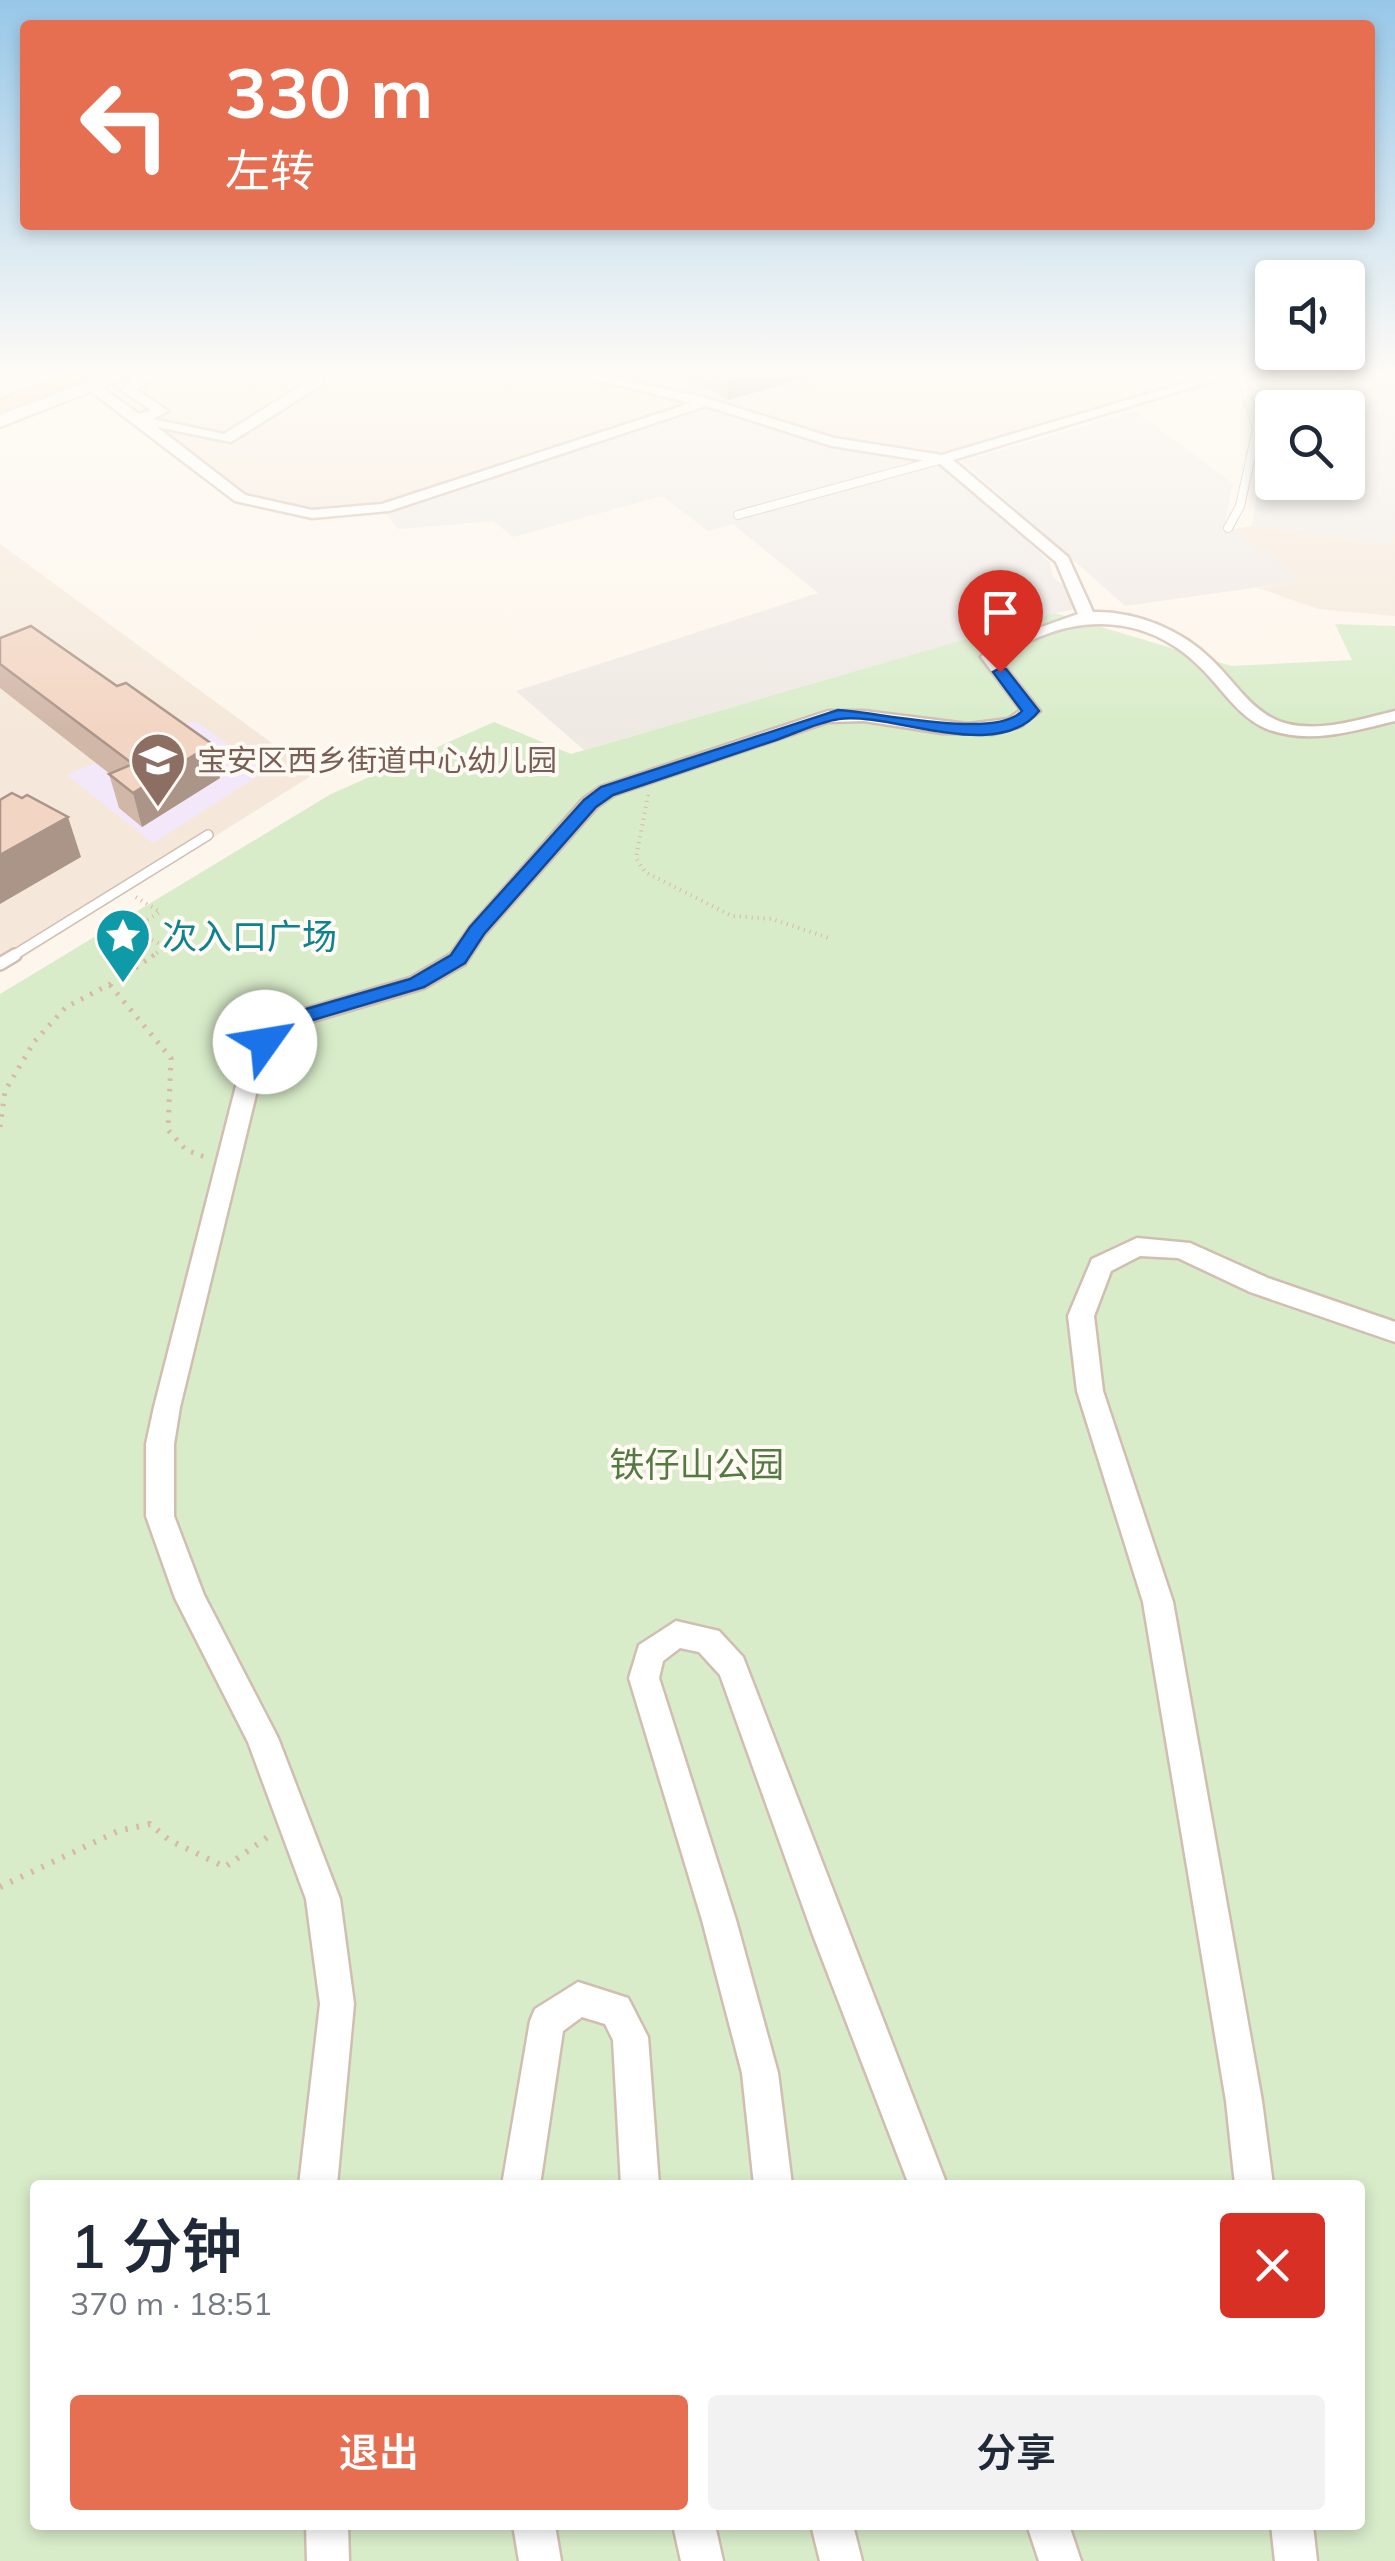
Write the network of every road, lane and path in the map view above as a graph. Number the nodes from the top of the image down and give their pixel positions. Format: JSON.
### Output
{"nodes":[{"id":1,"x":230,"y":491,"type":"edge"},
{"id":2,"x":437,"y":491,"type":"edge"},
{"id":3,"x":828,"y":491,"type":"edge"},
{"id":4,"x":980,"y":491,"type":"edge"},
{"id":5,"x":1243,"y":491,"type":"edge"},
{"id":6,"x":738,"y":515,"type":"dead end"},
{"id":7,"x":1228,"y":528,"type":"dead end"},
{"id":8,"x":1087,"y":617,"type":"junction"},
{"id":9,"x":1395,"y":716,"type":"edge"},
{"id":10,"x":645,"y":778,"type":"junction"},
{"id":11,"x":208,"y":835,"type":"dead end"},
{"id":12,"x":138,"y":878,"type":"junction"},
{"id":13,"x":832,"y":938,"type":"dead end"},
{"id":14,"x":0,"y":964,"type":"edge"},
{"id":15,"x":110,"y":985,"type":"junction"},
{"id":16,"x":0,"y":1127,"type":"edge"},
{"id":17,"x":230,"y":1162,"type":"junction"},
{"id":18,"x":1395,"y":1332,"type":"edge"},
{"id":19,"x":287,"y":1822,"type":"junction"},
{"id":20,"x":0,"y":1888,"type":"edge"},
{"id":21,"x":319,"y":2180,"type":"edge"},
{"id":22,"x":523,"y":2180,"type":"edge"},
{"id":23,"x":640,"y":2180,"type":"edge"},
{"id":24,"x":772,"y":2180,"type":"edge"},
{"id":25,"x":926,"y":2180,"type":"edge"},
{"id":26,"x":1253,"y":2180,"type":"edge"},
{"id":27,"x":327,"y":2530,"type":"edge"},
{"id":28,"x":535,"y":2530,"type":"edge"},
{"id":29,"x":695,"y":2530,"type":"edge"},
{"id":30,"x":833,"y":2530,"type":"edge"},
{"id":31,"x":1050,"y":2530,"type":"edge"},
{"id":32,"x":1293,"y":2530,"type":"edge"},
{"id":33,"x":328,"y":2561,"type":"edge"},
{"id":34,"x":540,"y":2561,"type":"edge"},
{"id":35,"x":702,"y":2561,"type":"edge"},
{"id":36,"x":842,"y":2561,"type":"edge"},
{"id":37,"x":1060,"y":2561,"type":"edge"},
{"id":38,"x":1296,"y":2561,"type":"edge"}],
"edges":[{"from":1,"to":2,"type":"street"},
{"from":3,"to":6,"type":"lane"},
{"from":4,"to":8,"type":"street"},
{"from":5,"to":7,"type":"lane"},
{"from":8,"to":9,"type":"street"},
{"from":8,"to":10,"type":"street"},
{"from":10,"to":13,"type":"path"},
{"from":10,"to":17,"type":"street"},
{"from":11,"to":12,"type":"lane"},
{"from":12,"to":14,"type":"lane"},
{"from":12,"to":15,"type":"path"},
{"from":15,"to":16,"type":"path"},
{"from":15,"to":17,"type":"path"},
{"from":17,"to":19,"type":"street"},
{"from":18,"to":26,"type":"street"},
{"from":19,"to":20,"type":"path"},
{"from":19,"to":21,"type":"street"},
{"from":22,"to":23,"type":"street"},
{"from":24,"to":25,"type":"street"},
{"from":27,"to":33,"type":"street"},
{"from":28,"to":34,"type":"street"},
{"from":29,"to":35,"type":"street"},
{"from":30,"to":36,"type":"street"},
{"from":31,"to":37,"type":"street"},
{"from":32,"to":38,"type":"street"}]}
